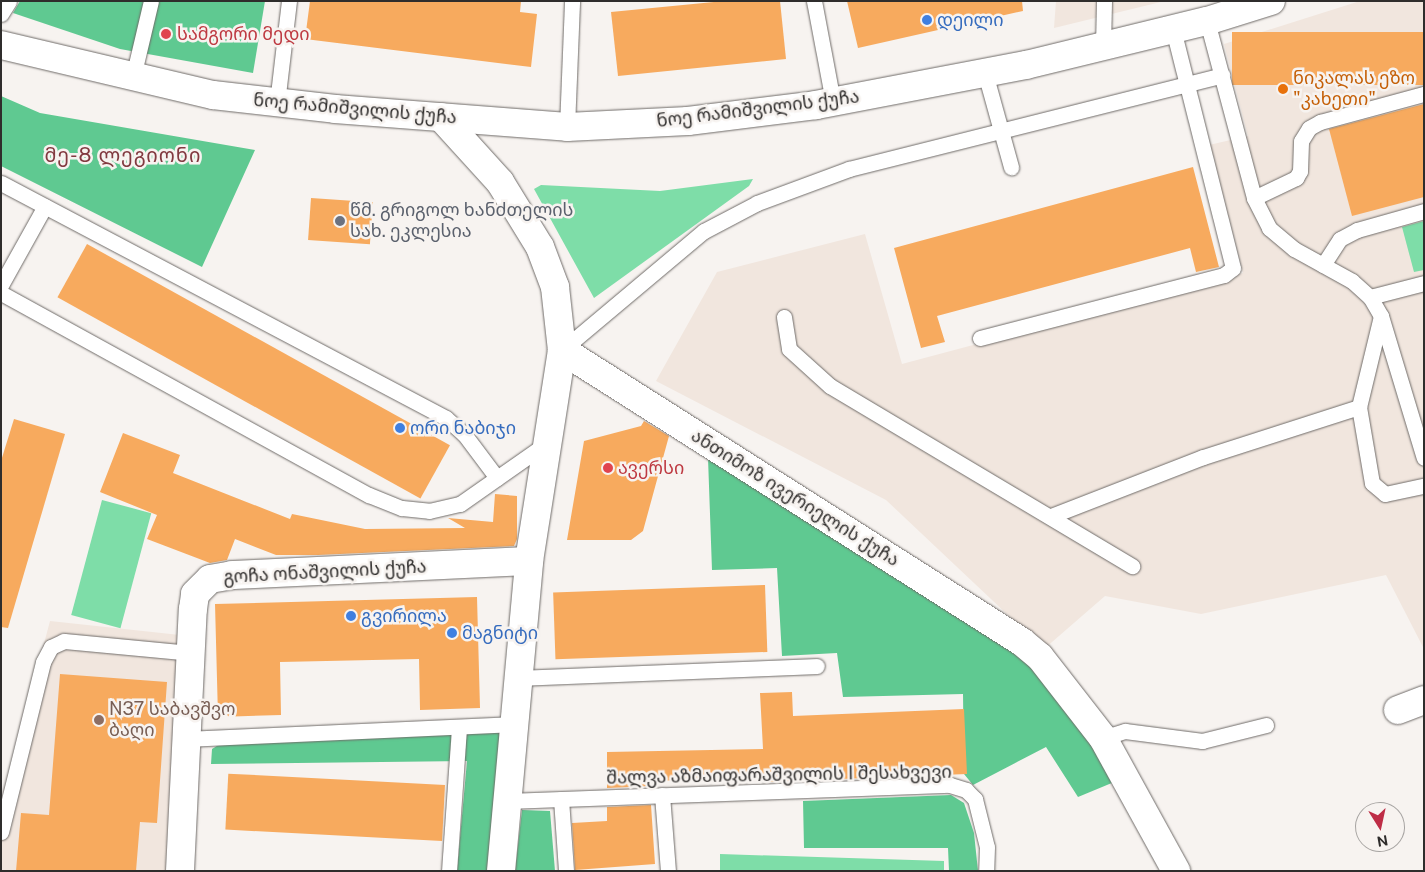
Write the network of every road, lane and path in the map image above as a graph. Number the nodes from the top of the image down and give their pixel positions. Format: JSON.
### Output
{"nodes":[{"id":1,"x":9,"y":1,"type":"edge"},
{"id":2,"x":151,"y":1,"type":"edge"},
{"id":3,"x":289,"y":1,"type":"edge"},
{"id":4,"x":572,"y":1,"type":"edge"},
{"id":5,"x":814,"y":1,"type":"edge"},
{"id":6,"x":1104,"y":1,"type":"edge"},
{"id":7,"x":1270,"y":1,"type":"edge"},
{"id":8,"x":1,"y":14,"type":"edge"},
{"id":9,"x":1207,"y":21,"type":"junction"},
{"id":10,"x":1173,"y":29,"type":"junction"},
{"id":11,"x":1,"y":45,"type":"edge"},
{"id":12,"x":1103,"y":46,"type":"junction"},
{"id":13,"x":985,"y":73,"type":"junction"},
{"id":14,"x":1222,"y":75,"type":"junction"},
{"id":15,"x":133,"y":77,"type":"junction"},
{"id":16,"x":1187,"y":84,"type":"junction"},
{"id":17,"x":1424,"y":94,"type":"edge"},
{"id":18,"x":832,"y":102,"type":"junction"},
{"id":19,"x":277,"y":103,"type":"junction"},
{"id":20,"x":441,"y":117,"type":"junction"},
{"id":21,"x":567,"y":127,"type":"junction"},
{"id":22,"x":1001,"y":131,"type":"junction"},
{"id":23,"x":1011,"y":167,"type":"dead end"},
{"id":24,"x":1,"y":182,"type":"edge"},
{"id":25,"x":1254,"y":198,"type":"junction"},
{"id":26,"x":45,"y":206,"type":"junction"},
{"id":27,"x":1424,"y":212,"type":"edge"},
{"id":28,"x":1323,"y":265,"type":"junction"},
{"id":29,"x":1424,"y":283,"type":"edge"},
{"id":30,"x":1,"y":285,"type":"edge"},
{"id":31,"x":1,"y":293,"type":"edge"},
{"id":32,"x":1370,"y":297,"type":"junction"},
{"id":33,"x":1381,"y":316,"type":"junction"},
{"id":34,"x":784,"y":317,"type":"dead end"},
{"id":35,"x":980,"y":338,"type":"dead end"},
{"id":36,"x":562,"y":350,"type":"junction"},
{"id":37,"x":1359,"y":407,"type":"junction"},
{"id":38,"x":548,"y":443,"type":"junction"},
{"id":39,"x":1424,"y":458,"type":"edge"},
{"id":40,"x":497,"y":478,"type":"junction"},
{"id":41,"x":1424,"y":486,"type":"edge"},
{"id":42,"x":1051,"y":516,"type":"junction"},
{"id":43,"x":529,"y":561,"type":"junction"},
{"id":44,"x":1132,"y":566,"type":"dead end"},
{"id":45,"x":190,"y":653,"type":"junction"},
{"id":46,"x":817,"y":666,"type":"dead end"},
{"id":47,"x":518,"y":678,"type":"junction"},
{"id":48,"x":1424,"y":700,"type":"edge"},
{"id":49,"x":1398,"y":710,"type":"dead end"},
{"id":50,"x":514,"y":724,"type":"junction"},
{"id":51,"x":1266,"y":725,"type":"dead end"},
{"id":52,"x":459,"y":727,"type":"junction"},
{"id":53,"x":1103,"y":738,"type":"junction"},
{"id":54,"x":187,"y":739,"type":"junction"},
{"id":55,"x":662,"y":796,"type":"junction"},
{"id":56,"x":561,"y":799,"type":"junction"},
{"id":57,"x":507,"y":801,"type":"junction"},
{"id":58,"x":1,"y":832,"type":"edge"},
{"id":59,"x":180,"y":871,"type":"edge"},
{"id":60,"x":450,"y":871,"type":"edge"},
{"id":61,"x":502,"y":871,"type":"edge"},
{"id":62,"x":566,"y":871,"type":"edge"},
{"id":63,"x":668,"y":871,"type":"edge"},
{"id":64,"x":986,"y":871,"type":"edge"},
{"id":65,"x":1176,"y":871,"type":"edge"}],
"edges":[{"from":1,"to":8,"type":"lane"},
{"from":2,"to":15,"type":"lane"},
{"from":3,"to":19,"type":"lane"},
{"from":4,"to":21,"type":"lane"},
{"from":5,"to":18,"type":"lane"},
{"from":6,"to":12,"type":"lane"},
{"from":7,"to":9,"type":"street","name":"ნოე რამიშვილის ქუჩა"},
{"from":9,"to":10,"type":"street","name":"ნოე რამიშვილის ქუჩა"},
{"from":9,"to":14,"type":"lane"},
{"from":10,"to":12,"type":"street","name":"ნოე რამიშვილის ქუჩა"},
{"from":10,"to":16,"type":"lane"},
{"from":11,"to":15,"type":"street","name":"ნოე რამიშვილის ქუჩა"},
{"from":12,"to":13,"type":"street","name":"ნოე რამიშვილის ქუჩა"},
{"from":13,"to":18,"type":"street","name":"ნოე რამიშვილის ქუჩა"},
{"from":13,"to":22,"type":"lane"},
{"from":14,"to":16,"type":"lane"},
{"from":14,"to":25,"type":"lane"},
{"from":15,"to":19,"type":"street","name":"ნოე რამიშვილის ქუჩა"},
{"from":16,"to":22,"type":"lane"},
{"from":16,"to":35,"type":"lane"},
{"from":17,"to":25,"type":"lane"},
{"from":18,"to":21,"type":"street","name":"ნოე რამიშვილის ქუჩა"},
{"from":19,"to":20,"type":"street","name":"ნოე რამიშვილის ქუჩა"},
{"from":20,"to":21,"type":"street","name":"ნოე რამიშვილის ქუჩა"},
{"from":20,"to":36,"type":"street"},
{"from":22,"to":23,"type":"lane"},
{"from":22,"to":36,"type":"lane"},
{"from":24,"to":26,"type":"lane"},
{"from":25,"to":28,"type":"lane"},
{"from":26,"to":30,"type":"lane"},
{"from":26,"to":40,"type":"lane"},
{"from":27,"to":28,"type":"lane"},
{"from":28,"to":32,"type":"lane"},
{"from":29,"to":32,"type":"lane"},
{"from":31,"to":40,"type":"lane"},
{"from":32,"to":33,"type":"lane"},
{"from":33,"to":37,"type":"lane"},
{"from":33,"to":39,"type":"lane"},
{"from":34,"to":42,"type":"lane"},
{"from":36,"to":38,"type":"street"},
{"from":36,"to":53,"type":"street","name":"ანთიმოზ ივერიელის ქუჩა"},
{"from":37,"to":41,"type":"lane"},
{"from":37,"to":42,"type":"lane"},
{"from":38,"to":40,"type":"lane"},
{"from":38,"to":43,"type":"street"},
{"from":42,"to":44,"type":"lane"},
{"from":43,"to":45,"type":"street","name":"გოჩა ონაშვილის ქუჩა"},
{"from":43,"to":47,"type":"street"},
{"from":45,"to":54,"type":"street","name":"გოჩა ონაშვილის ქუჩა"},
{"from":45,"to":58,"type":"lane"},
{"from":46,"to":47,"type":"lane"},
{"from":47,"to":50,"type":"street"},
{"from":48,"to":49,"type":"street"},
{"from":50,"to":52,"type":"lane"},
{"from":50,"to":57,"type":"street"},
{"from":51,"to":53,"type":"lane"},
{"from":52,"to":54,"type":"lane"},
{"from":52,"to":60,"type":"lane"},
{"from":53,"to":65,"type":"street","name":"ანთიმოზ ივერიელის ქუჩა"},
{"from":54,"to":59,"type":"street","name":"გოჩა ონაშვილის ქუჩა"},
{"from":55,"to":56,"type":"lane","name":"შალვა აზმაიფარაშვილის I შესახვევი"},
{"from":55,"to":63,"type":"lane"},
{"from":55,"to":64,"type":"lane","name":"შალვა აზმაიფარაშვილის I შესახვევი"},
{"from":56,"to":57,"type":"lane","name":"შალვა აზმაიფარაშვილის I შესახვევი"},
{"from":56,"to":62,"type":"lane"},
{"from":57,"to":61,"type":"street"}]}
